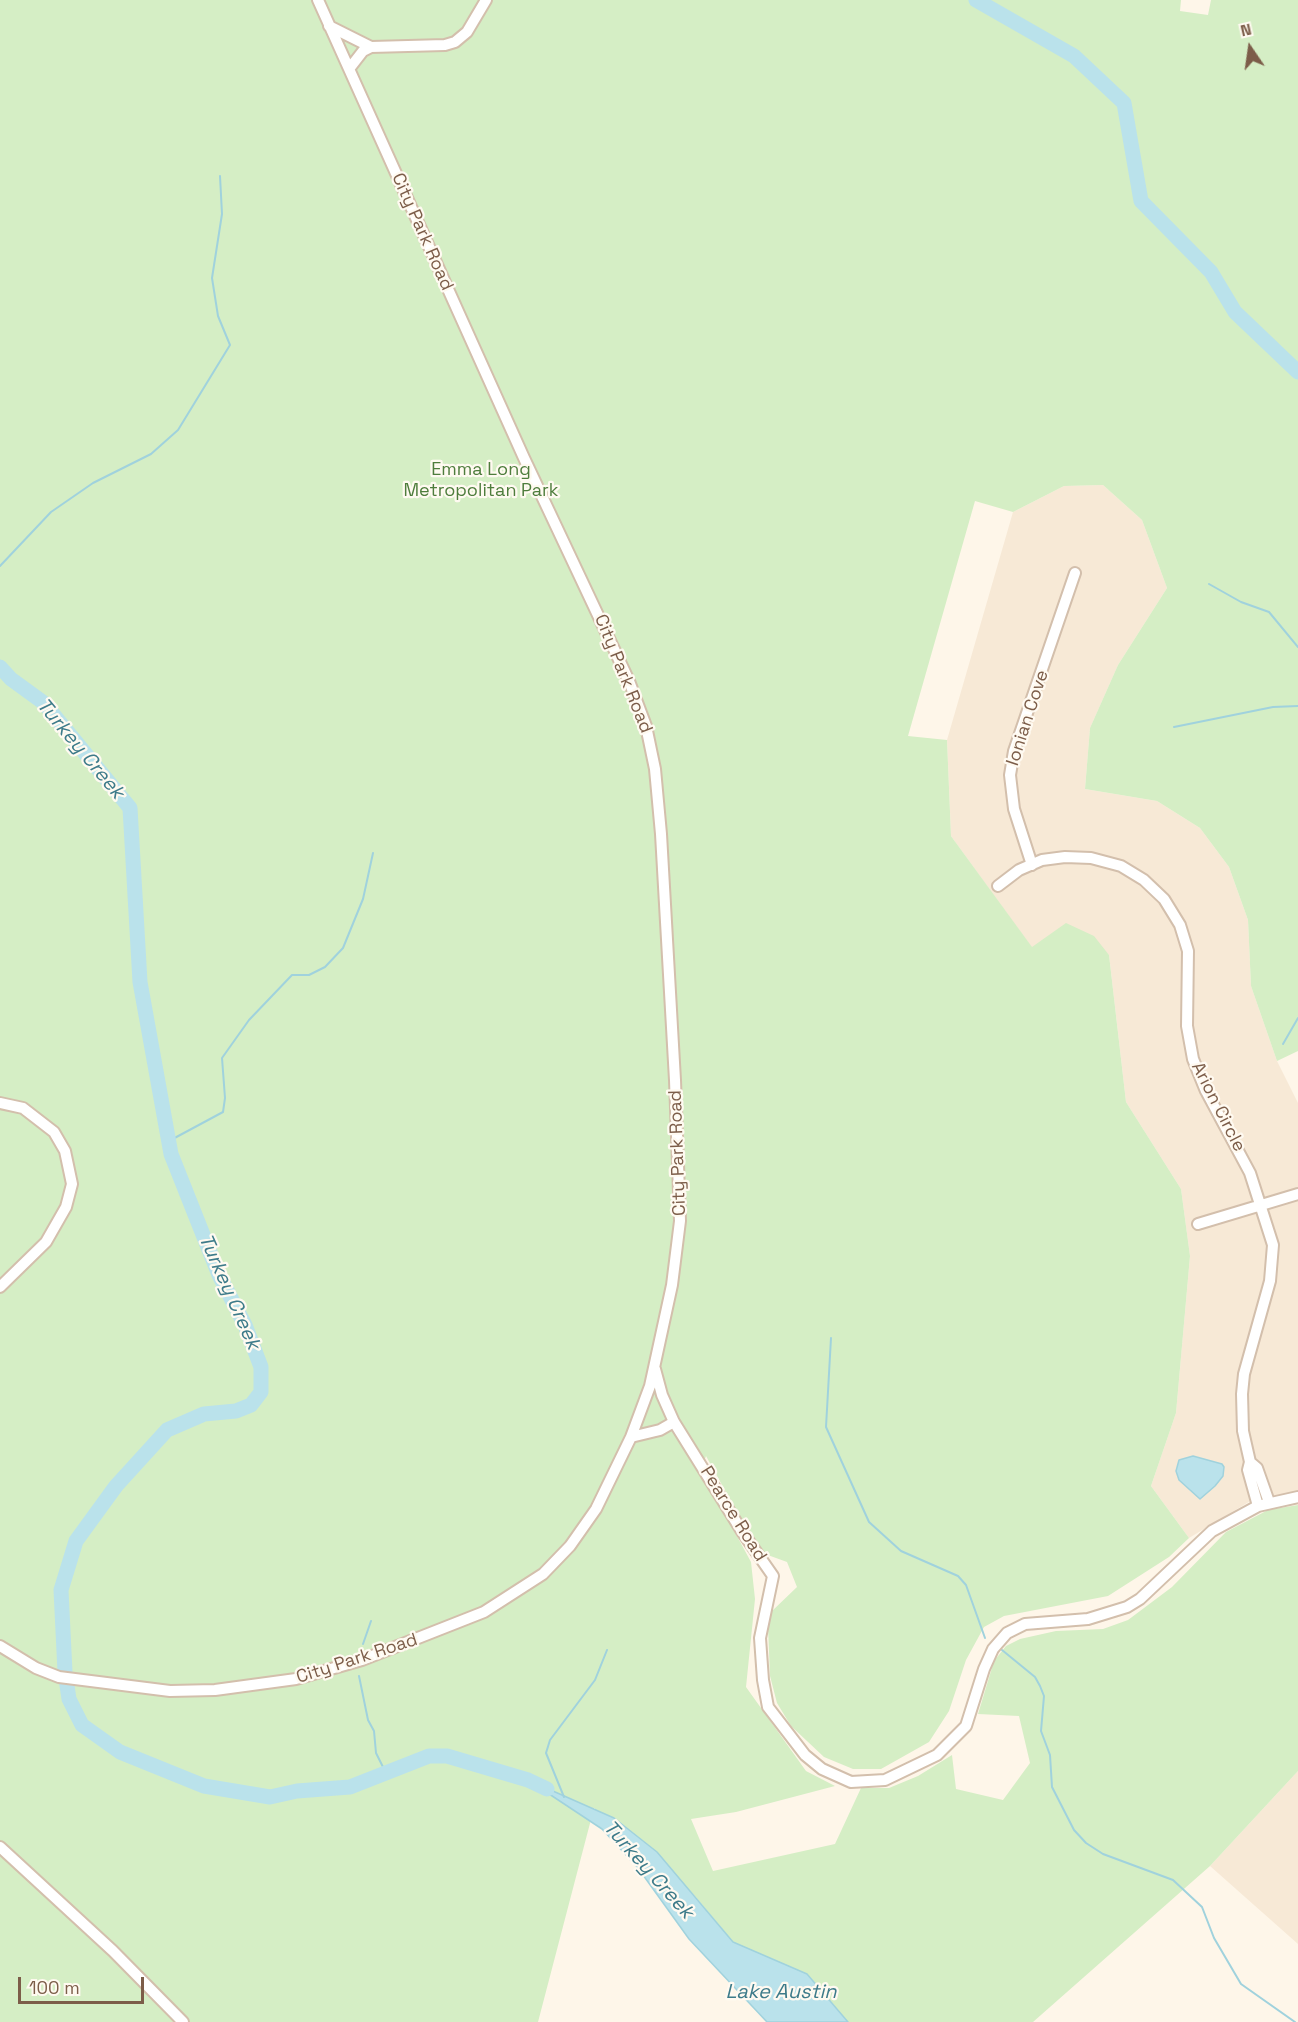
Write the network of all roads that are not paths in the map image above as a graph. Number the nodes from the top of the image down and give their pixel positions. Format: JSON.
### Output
{"nodes":[{"id":1,"x":318,"y":0,"type":"edge"},
{"id":2,"x":486,"y":0,"type":"edge"},
{"id":3,"x":329,"y":26,"type":"junction"},
{"id":4,"x":371,"y":47,"type":"junction"},
{"id":5,"x":349,"y":69,"type":"junction"},
{"id":6,"x":1075,"y":573,"type":"dead end"},
{"id":7,"x":1032,"y":865,"type":"junction"},
{"id":8,"x":998,"y":886,"type":"dead end"},
{"id":9,"x":0,"y":1103,"type":"edge"},
{"id":10,"x":1298,"y":1194,"type":"edge"},
{"id":11,"x":1261,"y":1205,"type":"junction"},
{"id":12,"x":1198,"y":1224,"type":"dead end"},
{"id":13,"x":0,"y":1287,"type":"edge"},
{"id":14,"x":655,"y":1366,"type":"junction"},
{"id":15,"x":674,"y":1422,"type":"junction"},
{"id":16,"x":631,"y":1437,"type":"junction"},
{"id":17,"x":1298,"y":1497,"type":"edge"},
{"id":18,"x":1263,"y":1504,"type":"junction"},
{"id":19,"x":0,"y":1646,"type":"edge"},
{"id":20,"x":0,"y":1847,"type":"edge"},
{"id":21,"x":183,"y":2022,"type":"edge"}],
"edges":[{"from":1,"to":3,"type":"street","name":"City Park Road"},
{"from":2,"to":4,"type":"street"},
{"from":3,"to":4,"type":"street"},
{"from":3,"to":5,"type":"street","name":"City Park Road"},
{"from":4,"to":5,"type":"street"},
{"from":5,"to":14,"type":"street","name":"City Park Road"},
{"from":6,"to":7,"type":"street","name":"Ionian Cove"},
{"from":7,"to":8,"type":"street","name":"Arion Circle"},
{"from":7,"to":11,"type":"street","name":"Arion Circle"},
{"from":9,"to":13,"type":"street"},
{"from":10,"to":11,"type":"street"},
{"from":11,"to":12,"type":"street"},
{"from":11,"to":18,"type":"street","name":"Arion Circle"},
{"from":14,"to":15,"type":"street","name":"Pearce Road"},
{"from":14,"to":16,"type":"street","name":"City Park Road"},
{"from":15,"to":16,"type":"street"},
{"from":15,"to":18,"type":"street","name":"Pearce Road"},
{"from":16,"to":19,"type":"street","name":"City Park Road"},
{"from":17,"to":18,"type":"street","name":"Pearce Road"},
{"from":20,"to":21,"type":"street"}]}
